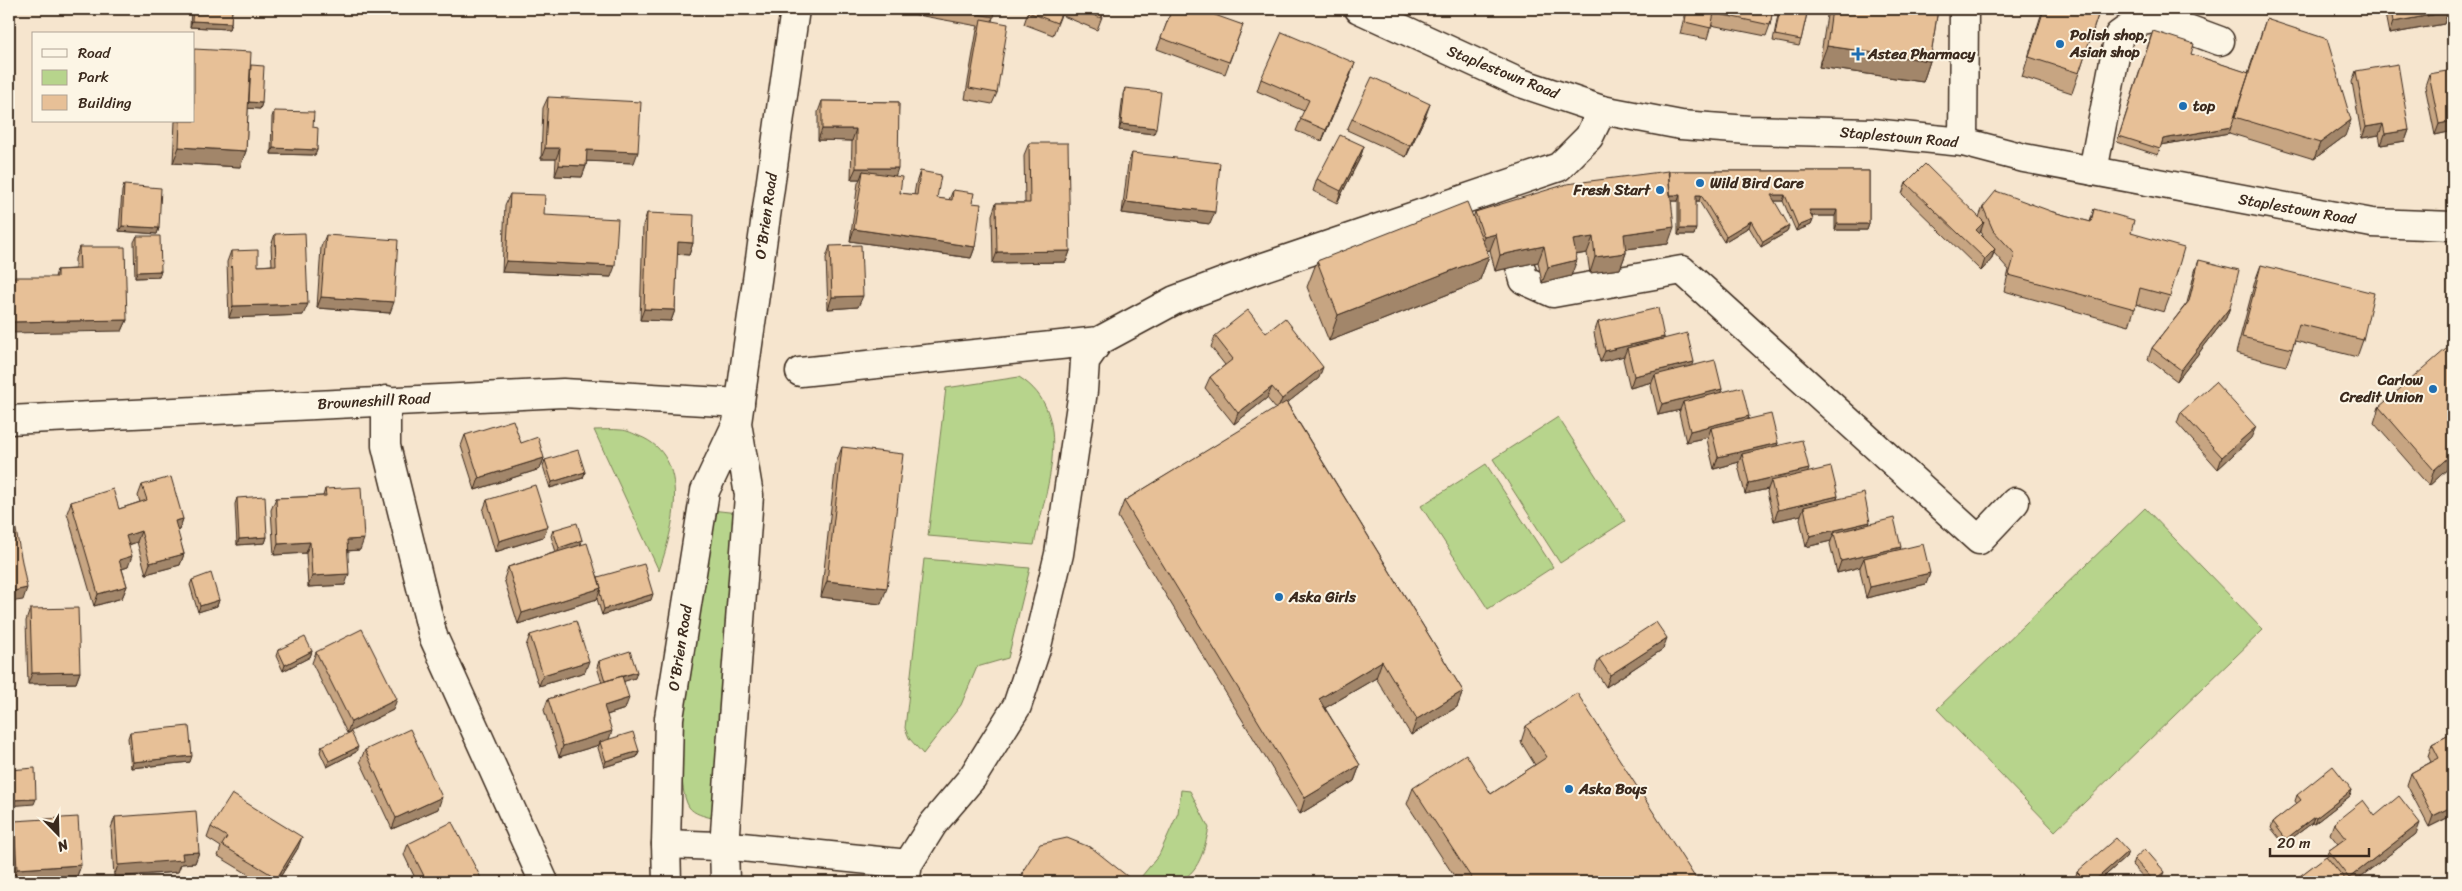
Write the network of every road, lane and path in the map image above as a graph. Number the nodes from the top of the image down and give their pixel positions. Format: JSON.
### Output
{"nodes":[{"id":1,"x":795,"y":9,"type":"edge"},
{"id":2,"x":1359,"y":9,"type":"edge"},
{"id":3,"x":1964,"y":9,"type":"edge"},
{"id":4,"x":2220,"y":40,"type":"dead end"},
{"id":5,"x":1602,"y":110,"type":"junction"},
{"id":6,"x":1963,"y":142,"type":"junction"},
{"id":7,"x":2093,"y":171,"type":"junction"},
{"id":8,"x":1497,"y":187,"type":"junction"},
{"id":9,"x":1505,"y":214,"type":"edge"},
{"id":10,"x":2453,"y":226,"type":"edge"},
{"id":11,"x":1520,"y":266,"type":"edge"},
{"id":12,"x":1099,"y":341,"type":"junction"},
{"id":13,"x":800,"y":372,"type":"dead end"},
{"id":14,"x":386,"y":400,"type":"junction"},
{"id":15,"x":739,"y":413,"type":"junction"},
{"id":16,"x":9,"y":420,"type":"edge"},
{"id":17,"x":2015,"y":502,"type":"dead end"},
{"id":18,"x":666,"y":844,"type":"junction"},
{"id":19,"x":724,"y":846,"type":"junction"},
{"id":20,"x":906,"y":873,"type":"edge"},
{"id":21,"x":544,"y":882,"type":"edge"},
{"id":22,"x":668,"y":882,"type":"edge"},
{"id":23,"x":725,"y":882,"type":"edge"}],
"edges":[{"from":1,"to":15,"type":"street","name":"O'Brien Road"},
{"from":2,"to":5,"type":"street","name":"Staplestown Road"},
{"from":3,"to":6,"type":"street"},
{"from":4,"to":7,"type":"street"},
{"from":5,"to":6,"type":"street","name":"Staplestown Road"},
{"from":5,"to":8,"type":"street"},
{"from":6,"to":7,"type":"street","name":"Staplestown Road"},
{"from":7,"to":10,"type":"street","name":"Staplestown Road"},
{"from":8,"to":9,"type":"street"},
{"from":8,"to":12,"type":"street"},
{"from":11,"to":17,"type":"street"},
{"from":12,"to":13,"type":"street"},
{"from":12,"to":20,"type":"street"},
{"from":14,"to":15,"type":"street","name":"Browneshill Road"},
{"from":14,"to":16,"type":"street","name":"Browneshill Road"},
{"from":14,"to":21,"type":"street"},
{"from":15,"to":18,"type":"street","name":"O'Brien Road"},
{"from":15,"to":19,"type":"street","name":"O'Brien Road"},
{"from":18,"to":19,"type":"street"},
{"from":18,"to":22,"type":"street","name":"O'Brien Road"},
{"from":19,"to":20,"type":"street"},
{"from":19,"to":23,"type":"street","name":"O'Brien Road"}]}
